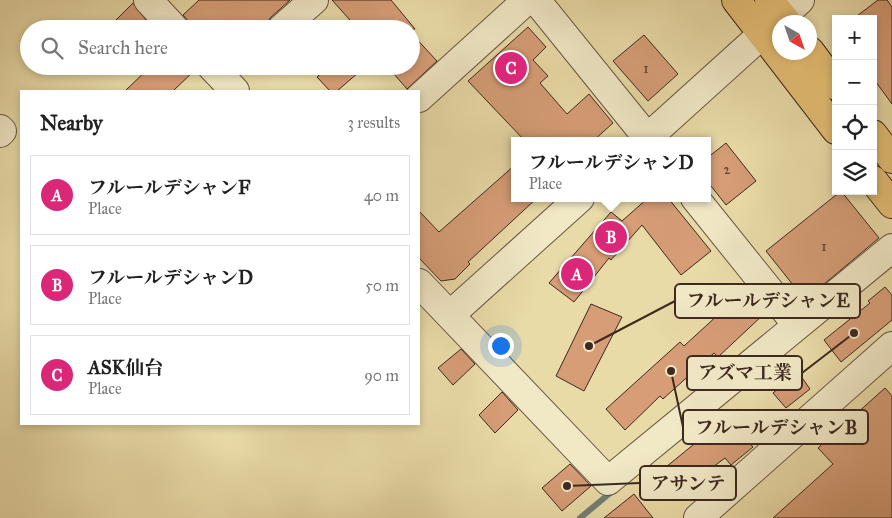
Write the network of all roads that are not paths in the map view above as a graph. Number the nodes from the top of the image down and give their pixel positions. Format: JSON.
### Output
{"nodes":[{"id":1,"x":148,"y":0,"type":"edge"},
{"id":2,"x":314,"y":0,"type":"edge"},
{"id":3,"x":527,"y":0,"type":"edge"},
{"id":4,"x":536,"y":0,"type":"edge"},
{"id":5,"x":736,"y":0,"type":"edge"},
{"id":6,"x":785,"y":10,"type":"edge"},
{"id":7,"x":167,"y":20,"type":"edge"},
{"id":8,"x":291,"y":20,"type":"edge"},
{"id":9,"x":762,"y":34,"type":"junction"},
{"id":10,"x":817,"y":60,"type":"edge"},
{"id":11,"x":832,"y":81,"type":"edge"},
{"id":12,"x":420,"y":97,"type":"edge"},
{"id":13,"x":832,"y":125,"type":"edge"},
{"id":14,"x":0,"y":129,"type":"edge"},
{"id":15,"x":0,"y":133,"type":"edge"},
{"id":16,"x":645,"y":137,"type":"edge"},
{"id":17,"x":650,"y":137,"type":"edge"},
{"id":18,"x":877,"y":139,"type":"edge"},
{"id":19,"x":892,"y":159,"type":"edge"},
{"id":20,"x":877,"y":185,"type":"edge"},
{"id":21,"x":576,"y":202,"type":"edge"},
{"id":22,"x":698,"y":202,"type":"edge"},
{"id":23,"x":892,"y":204,"type":"edge"},
{"id":24,"x":892,"y":248,"type":"edge"},
{"id":25,"x":420,"y":284,"type":"edge"},
{"id":26,"x":450,"y":315,"type":"junction"},
{"id":27,"x":796,"y":325,"type":"junction"},
{"id":28,"x":892,"y":346,"type":"edge"},
{"id":29,"x":698,"y":518,"type":"edge"}],
"edges":[{"from":1,"to":7,"type":"street"},
{"from":2,"to":8,"type":"street"},
{"from":3,"to":12,"type":"street"},
{"from":4,"to":16,"type":"street"},
{"from":5,"to":9,"type":"main road"},
{"from":6,"to":9,"type":"street"},
{"from":9,"to":13,"type":"main road"},
{"from":9,"to":17,"type":"street"},
{"from":10,"to":11,"type":"main road"},
{"from":14,"to":15,"type":"street"},
{"from":18,"to":19,"type":"main road"},
{"from":20,"to":23,"type":"main road"},
{"from":21,"to":26,"type":"street"},
{"from":22,"to":27,"type":"street"},
{"from":24,"to":27,"type":"street"},
{"from":25,"to":26,"type":"street"},
{"from":26,"to":27,"type":"street"},
{"from":28,"to":29,"type":"street"}]}
